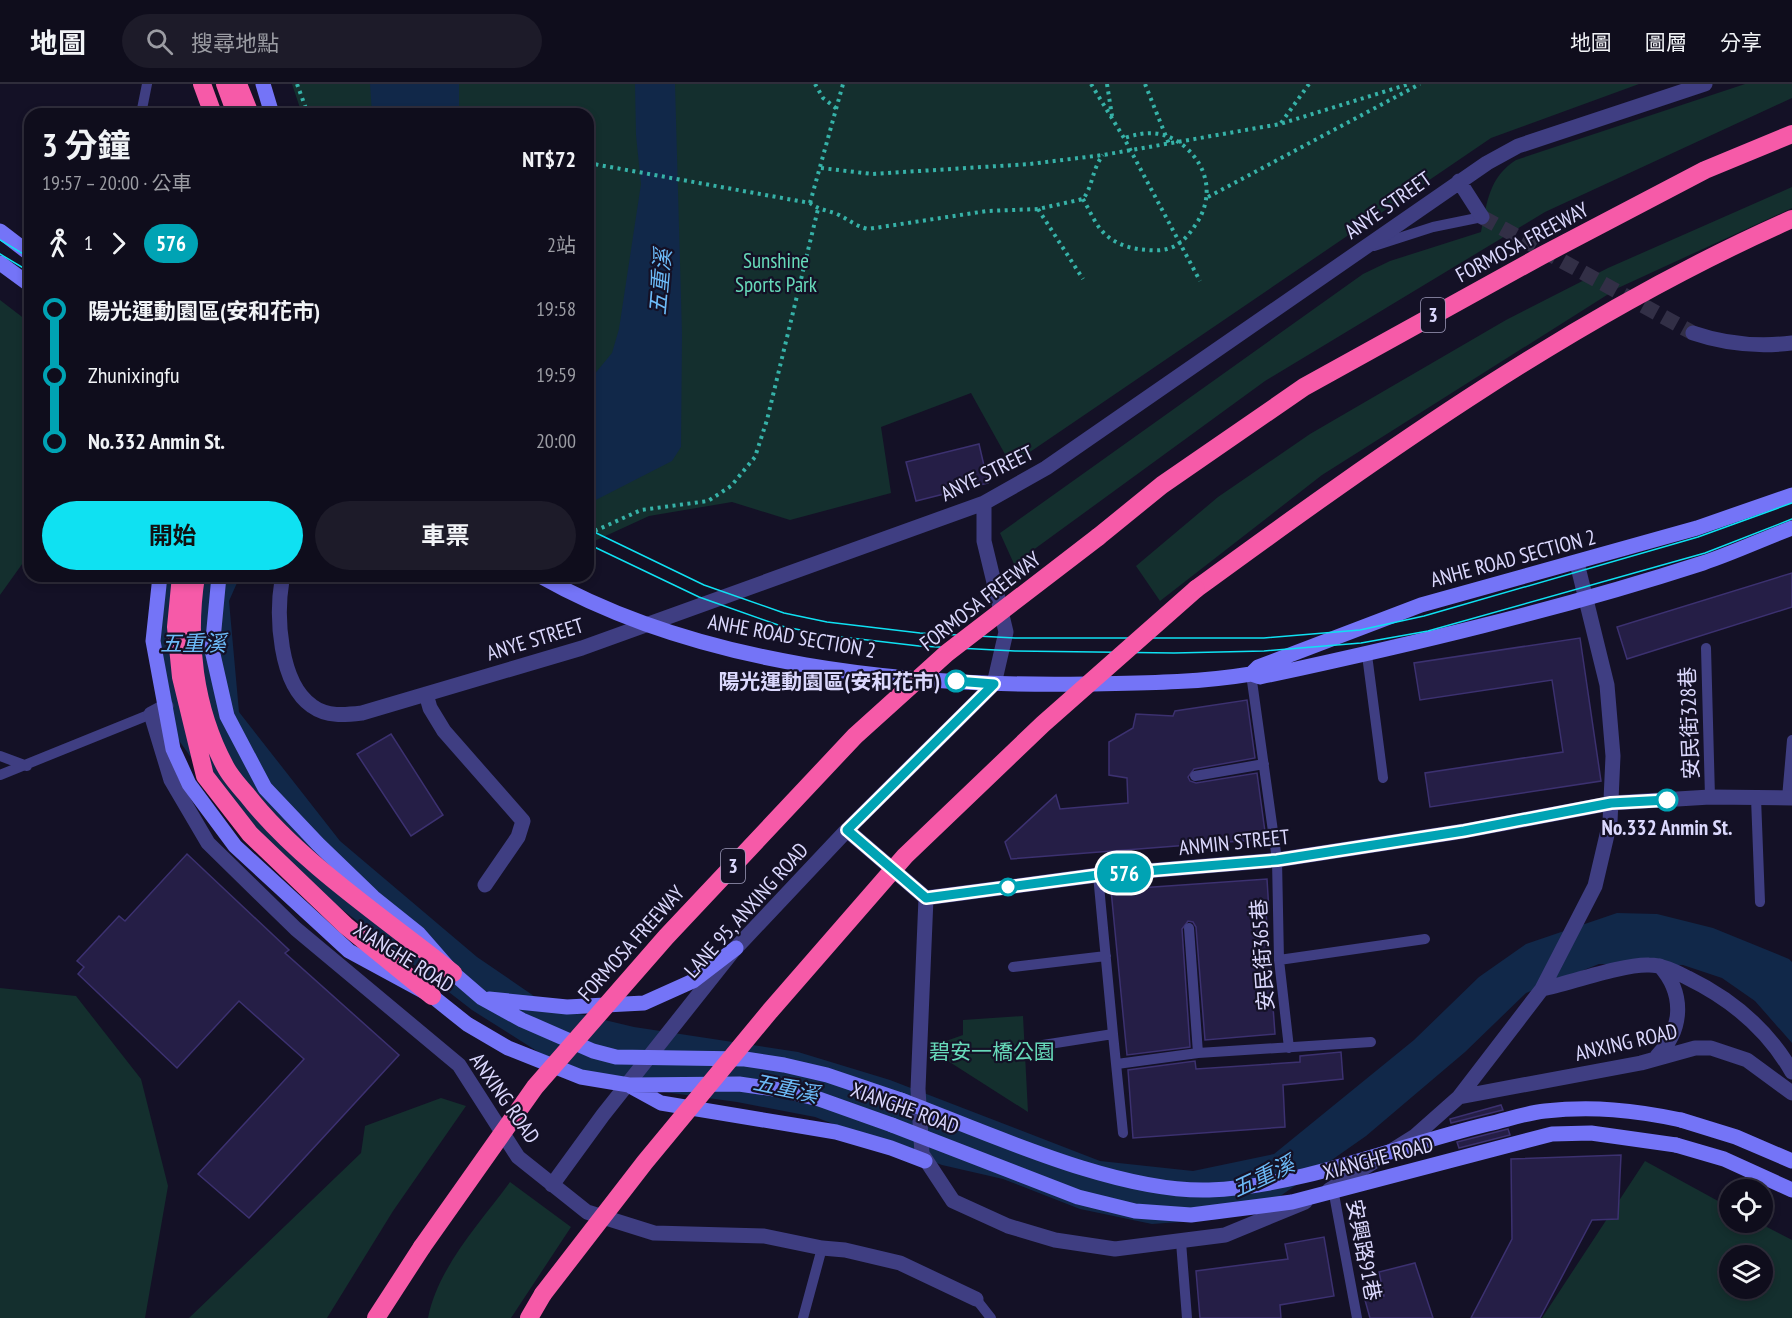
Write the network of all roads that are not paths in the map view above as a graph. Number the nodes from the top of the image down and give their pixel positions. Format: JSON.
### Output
{"nodes":[{"id":1,"x":147,"y":84,"type":"edge"},
{"id":2,"x":196,"y":84,"type":"edge"},
{"id":3,"x":202,"y":84,"type":"edge"},
{"id":4,"x":225,"y":84,"type":"edge"},
{"id":5,"x":238,"y":84,"type":"edge"},
{"id":6,"x":248,"y":84,"type":"edge"},
{"id":7,"x":263,"y":84,"type":"edge"},
{"id":8,"x":1705,"y":84,"type":"edge"},
{"id":9,"x":142,"y":108,"type":"edge"},
{"id":10,"x":206,"y":108,"type":"edge"},
{"id":11,"x":211,"y":108,"type":"edge"},
{"id":12,"x":234,"y":108,"type":"edge"},
{"id":13,"x":248,"y":108,"type":"edge"},
{"id":14,"x":255,"y":108,"type":"edge"},
{"id":15,"x":270,"y":108,"type":"edge"},
{"id":16,"x":1792,"y":134,"type":"edge"},
{"id":17,"x":1460,"y":181,"type":"junction"},
{"id":18,"x":1482,"y":217,"type":"joint"},
{"id":19,"x":1792,"y":219,"type":"edge"},
{"id":20,"x":0,"y":231,"type":"edge"},
{"id":21,"x":24,"y":249,"type":"edge"},
{"id":22,"x":1359,"y":251,"type":"junction"},
{"id":23,"x":0,"y":263,"type":"edge"},
{"id":24,"x":24,"y":281,"type":"edge"},
{"id":25,"x":1693,"y":333,"type":"tunnel mouth"},
{"id":26,"x":1792,"y":343,"type":"edge"},
{"id":27,"x":1792,"y":495,"type":"edge"},
{"id":28,"x":984,"y":503,"type":"junction"},
{"id":29,"x":1792,"y":528,"type":"edge"},
{"id":30,"x":1577,"y":563,"type":"junction"},
{"id":31,"x":159,"y":582,"type":"edge"},
{"id":32,"x":180,"y":582,"type":"edge"},
{"id":33,"x":195,"y":582,"type":"edge"},
{"id":34,"x":218,"y":582,"type":"edge"},
{"id":35,"x":282,"y":582,"type":"edge"},
{"id":36,"x":552,"y":582,"type":"edge"},
{"id":37,"x":1586,"y":597,"type":"junction"},
{"id":38,"x":646,"y":626,"type":"junction"},
{"id":39,"x":1706,"y":648,"type":"dead end"},
{"id":40,"x":1367,"y":655,"type":"junction"},
{"id":41,"x":1251,"y":674,"type":"junction"},
{"id":42,"x":994,"y":684,"type":"junction"},
{"id":43,"x":426,"y":694,"type":"junction"},
{"id":44,"x":166,"y":706,"type":"junction"},
{"id":45,"x":151,"y":714,"type":"junction"},
{"id":46,"x":198,"y":717,"type":"junction"},
{"id":47,"x":1792,"y":741,"type":"edge"},
{"id":48,"x":0,"y":756,"type":"edge"},
{"id":49,"x":1264,"y":764,"type":"junction"},
{"id":50,"x":27,"y":765,"type":"junction"},
{"id":51,"x":0,"y":775,"type":"edge"},
{"id":52,"x":1195,"y":776,"type":"dead end"},
{"id":53,"x":1383,"y":778,"type":"dead end"},
{"id":54,"x":1710,"y":798,"type":"junction"},
{"id":55,"x":1756,"y":798,"type":"junction"},
{"id":56,"x":1790,"y":798,"type":"edge"},
{"id":57,"x":1611,"y":803,"type":"junction"},
{"id":58,"x":847,"y":830,"type":"junction"},
{"id":59,"x":1277,"y":860,"type":"junction"},
{"id":60,"x":1098,"y":875,"type":"junction"},
{"id":61,"x":485,"y":885,"type":"dead end"},
{"id":62,"x":926,"y":898,"type":"junction"},
{"id":63,"x":1760,"y":902,"type":"dead end"},
{"id":64,"x":1189,"y":928,"type":"dead end"},
{"id":65,"x":1425,"y":939,"type":"dead end"},
{"id":66,"x":736,"y":948,"type":"junction"},
{"id":67,"x":1106,"y":956,"type":"junction"},
{"id":68,"x":1279,"y":960,"type":"junction"},
{"id":69,"x":1660,"y":966,"type":"junction"},
{"id":70,"x":1013,"y":967,"type":"dead end"},
{"id":71,"x":453,"y":973,"type":"junction"},
{"id":72,"x":1546,"y":984,"type":"junction"},
{"id":73,"x":432,"y":996,"type":"junction"},
{"id":74,"x":482,"y":998,"type":"junction"},
{"id":75,"x":1113,"y":1034,"type":"junction"},
{"id":76,"x":1371,"y":1042,"type":"dead end"},
{"id":77,"x":1042,"y":1045,"type":"dead end"},
{"id":78,"x":1289,"y":1048,"type":"junction"},
{"id":79,"x":1198,"y":1053,"type":"junction"},
{"id":80,"x":1657,"y":1056,"type":"junction"},
{"id":81,"x":650,"y":1059,"type":"junction"},
{"id":82,"x":1117,"y":1064,"type":"junction"},
{"id":83,"x":1792,"y":1072,"type":"edge"},
{"id":84,"x":629,"y":1085,"type":"junction"},
{"id":85,"x":1792,"y":1093,"type":"edge"},
{"id":86,"x":1459,"y":1097,"type":"junction"},
{"id":87,"x":1123,"y":1133,"type":"dead end"},
{"id":88,"x":923,"y":1157,"type":"junction"},
{"id":89,"x":1792,"y":1161,"type":"edge"},
{"id":90,"x":552,"y":1185,"type":"junction"},
{"id":91,"x":1333,"y":1189,"type":"junction"},
{"id":92,"x":1792,"y":1190,"type":"edge"},
{"id":93,"x":1181,"y":1242,"type":"junction"},
{"id":94,"x":822,"y":1248,"type":"junction"},
{"id":95,"x":976,"y":1299,"type":"joint"},
{"id":96,"x":376,"y":1318,"type":"edge"},
{"id":97,"x":529,"y":1318,"type":"edge"},
{"id":98,"x":803,"y":1318,"type":"edge"},
{"id":99,"x":991,"y":1318,"type":"edge"},
{"id":100,"x":1187,"y":1318,"type":"edge"},
{"id":101,"x":1357,"y":1318,"type":"edge"}],
"edges":[{"from":1,"to":9,"type":"lane"},
{"from":2,"to":10,"type":"main road"},
{"from":3,"to":11,"type":"highway"},
{"from":4,"to":12,"type":"highway"},
{"from":5,"to":13,"type":"highway"},
{"from":6,"to":14,"type":"highway"},
{"from":7,"to":15,"type":"main road"},
{"from":8,"to":17,"type":"street","name":"ANYE STREET"},
{"from":16,"to":96,"type":"highway","name":"FORMOSA FREEWAY","number":"3","bridge":true},
{"from":17,"to":18,"type":"street"},
{"from":17,"to":22,"type":"street","name":"ANYE STREET"},
{"from":18,"to":22,"type":"lane"},
{"from":19,"to":97,"type":"highway","bridge":true},
{"from":20,"to":21,"type":"main road"},
{"from":22,"to":28,"type":"street","name":"ANYE STREET"},
{"from":23,"to":24,"type":"main road"},
{"from":25,"to":26,"type":"street"},
{"from":27,"to":30,"type":"main road","name":"ANHE ROAD SECTION 2"},
{"from":28,"to":38,"type":"street","name":"ANYE STREET"},
{"from":28,"to":42,"type":"street"},
{"from":29,"to":37,"type":"main road","name":"ANHE ROAD SECTION 2"},
{"from":30,"to":37,"type":"street"},
{"from":30,"to":41,"type":"main road","name":"ANHE ROAD SECTION 2"},
{"from":31,"to":44,"type":"main road","name":"XIANGHE ROAD"},
{"from":32,"to":46,"type":"highway"},
{"from":33,"to":46,"type":"highway"},
{"from":34,"to":71,"type":"main road","name":"XIANGHE ROAD"},
{"from":35,"to":43,"type":"street","name":"ANYE STREET"},
{"from":36,"to":38,"type":"main road","name":"ANHE ROAD SECTION 2"},
{"from":37,"to":40,"type":"main road","name":"ANHE ROAD SECTION 2"},
{"from":37,"to":57,"type":"street"},
{"from":38,"to":42,"type":"main road","name":"ANHE ROAD SECTION 2"},
{"from":38,"to":43,"type":"street","name":"ANYE STREET"},
{"from":39,"to":54,"type":"lane","name":"安民街328巷"},
{"from":40,"to":41,"type":"main road","name":"ANHE ROAD SECTION 2"},
{"from":40,"to":53,"type":"lane"},
{"from":41,"to":42,"type":"main road","name":"ANHE ROAD SECTION 2"},
{"from":41,"to":49,"type":"lane","name":"安民街365巷"},
{"from":42,"to":58,"type":"street","name":"LANE 95, ANXING ROAD"},
{"from":43,"to":61,"type":"street"},
{"from":44,"to":45,"type":"street"},
{"from":44,"to":73,"type":"main road","name":"XIANGHE ROAD"},
{"from":45,"to":50,"type":"lane"},
{"from":45,"to":90,"type":"street","name":"ANXING ROAD"},
{"from":46,"to":71,"type":"highway"},
{"from":46,"to":73,"type":"highway"},
{"from":47,"to":56,"type":"lane"},
{"from":48,"to":50,"type":"lane"},
{"from":49,"to":52,"type":"lane"},
{"from":49,"to":59,"type":"lane","name":"安民街365巷"},
{"from":50,"to":51,"type":"lane"},
{"from":54,"to":55,"type":"street","name":"ANMIN STREET"},
{"from":54,"to":57,"type":"street","name":"ANMIN STREET"},
{"from":55,"to":56,"type":"street","name":"ANMIN STREET"},
{"from":55,"to":63,"type":"lane"},
{"from":57,"to":59,"type":"street","name":"ANMIN STREET"},
{"from":57,"to":72,"type":"street"},
{"from":58,"to":62,"type":"street"},
{"from":58,"to":66,"type":"street","name":"LANE 95, ANXING ROAD"},
{"from":59,"to":60,"type":"street","name":"ANMIN STREET"},
{"from":59,"to":68,"type":"lane","name":"安民街365巷"},
{"from":60,"to":62,"type":"street","name":"ANMIN STREET"},
{"from":60,"to":67,"type":"lane"},
{"from":62,"to":88,"type":"street","bridge":true},
{"from":64,"to":79,"type":"lane"},
{"from":65,"to":68,"type":"lane"},
{"from":66,"to":74,"type":"main road"},
{"from":66,"to":81,"type":"street","name":"LANE 95, ANXING ROAD"},
{"from":67,"to":70,"type":"lane"},
{"from":67,"to":75,"type":"lane"},
{"from":68,"to":78,"type":"lane","name":"安民街365巷"},
{"from":69,"to":72,"type":"street"},
{"from":69,"to":80,"type":"street"},
{"from":69,"to":83,"type":"street"},
{"from":71,"to":74,"type":"main road","name":"XIANGHE ROAD"},
{"from":72,"to":86,"type":"street"},
{"from":73,"to":84,"type":"main road","name":"XIANGHE ROAD"},
{"from":74,"to":81,"type":"main road","name":"XIANGHE ROAD"},
{"from":75,"to":77,"type":"lane"},
{"from":75,"to":82,"type":"lane"},
{"from":76,"to":78,"type":"lane"},
{"from":78,"to":79,"type":"lane"},
{"from":79,"to":82,"type":"lane"},
{"from":80,"to":85,"type":"street","name":"ANXING ROAD"},
{"from":80,"to":86,"type":"street","name":"ANXING ROAD"},
{"from":81,"to":84,"type":"street","name":"LANE 95, ANXING ROAD"},
{"from":81,"to":89,"type":"main road","name":"XIANGHE ROAD","bridge":true},
{"from":82,"to":87,"type":"lane"},
{"from":84,"to":88,"type":"main road"},
{"from":84,"to":90,"type":"street","name":"LANE 95, ANXING ROAD"},
{"from":84,"to":92,"type":"main road","name":"XIANGHE ROAD","bridge":true},
{"from":86,"to":91,"type":"street"},
{"from":88,"to":93,"type":"street"},
{"from":90,"to":94,"type":"street","name":"ANXING ROAD"},
{"from":91,"to":93,"type":"street"},
{"from":91,"to":101,"type":"lane","name":"安興路91巷"},
{"from":93,"to":100,"type":"lane"},
{"from":94,"to":95,"type":"street","name":"ANXING ROAD"},
{"from":94,"to":98,"type":"lane"},
{"from":95,"to":99,"type":"lane"}]}
